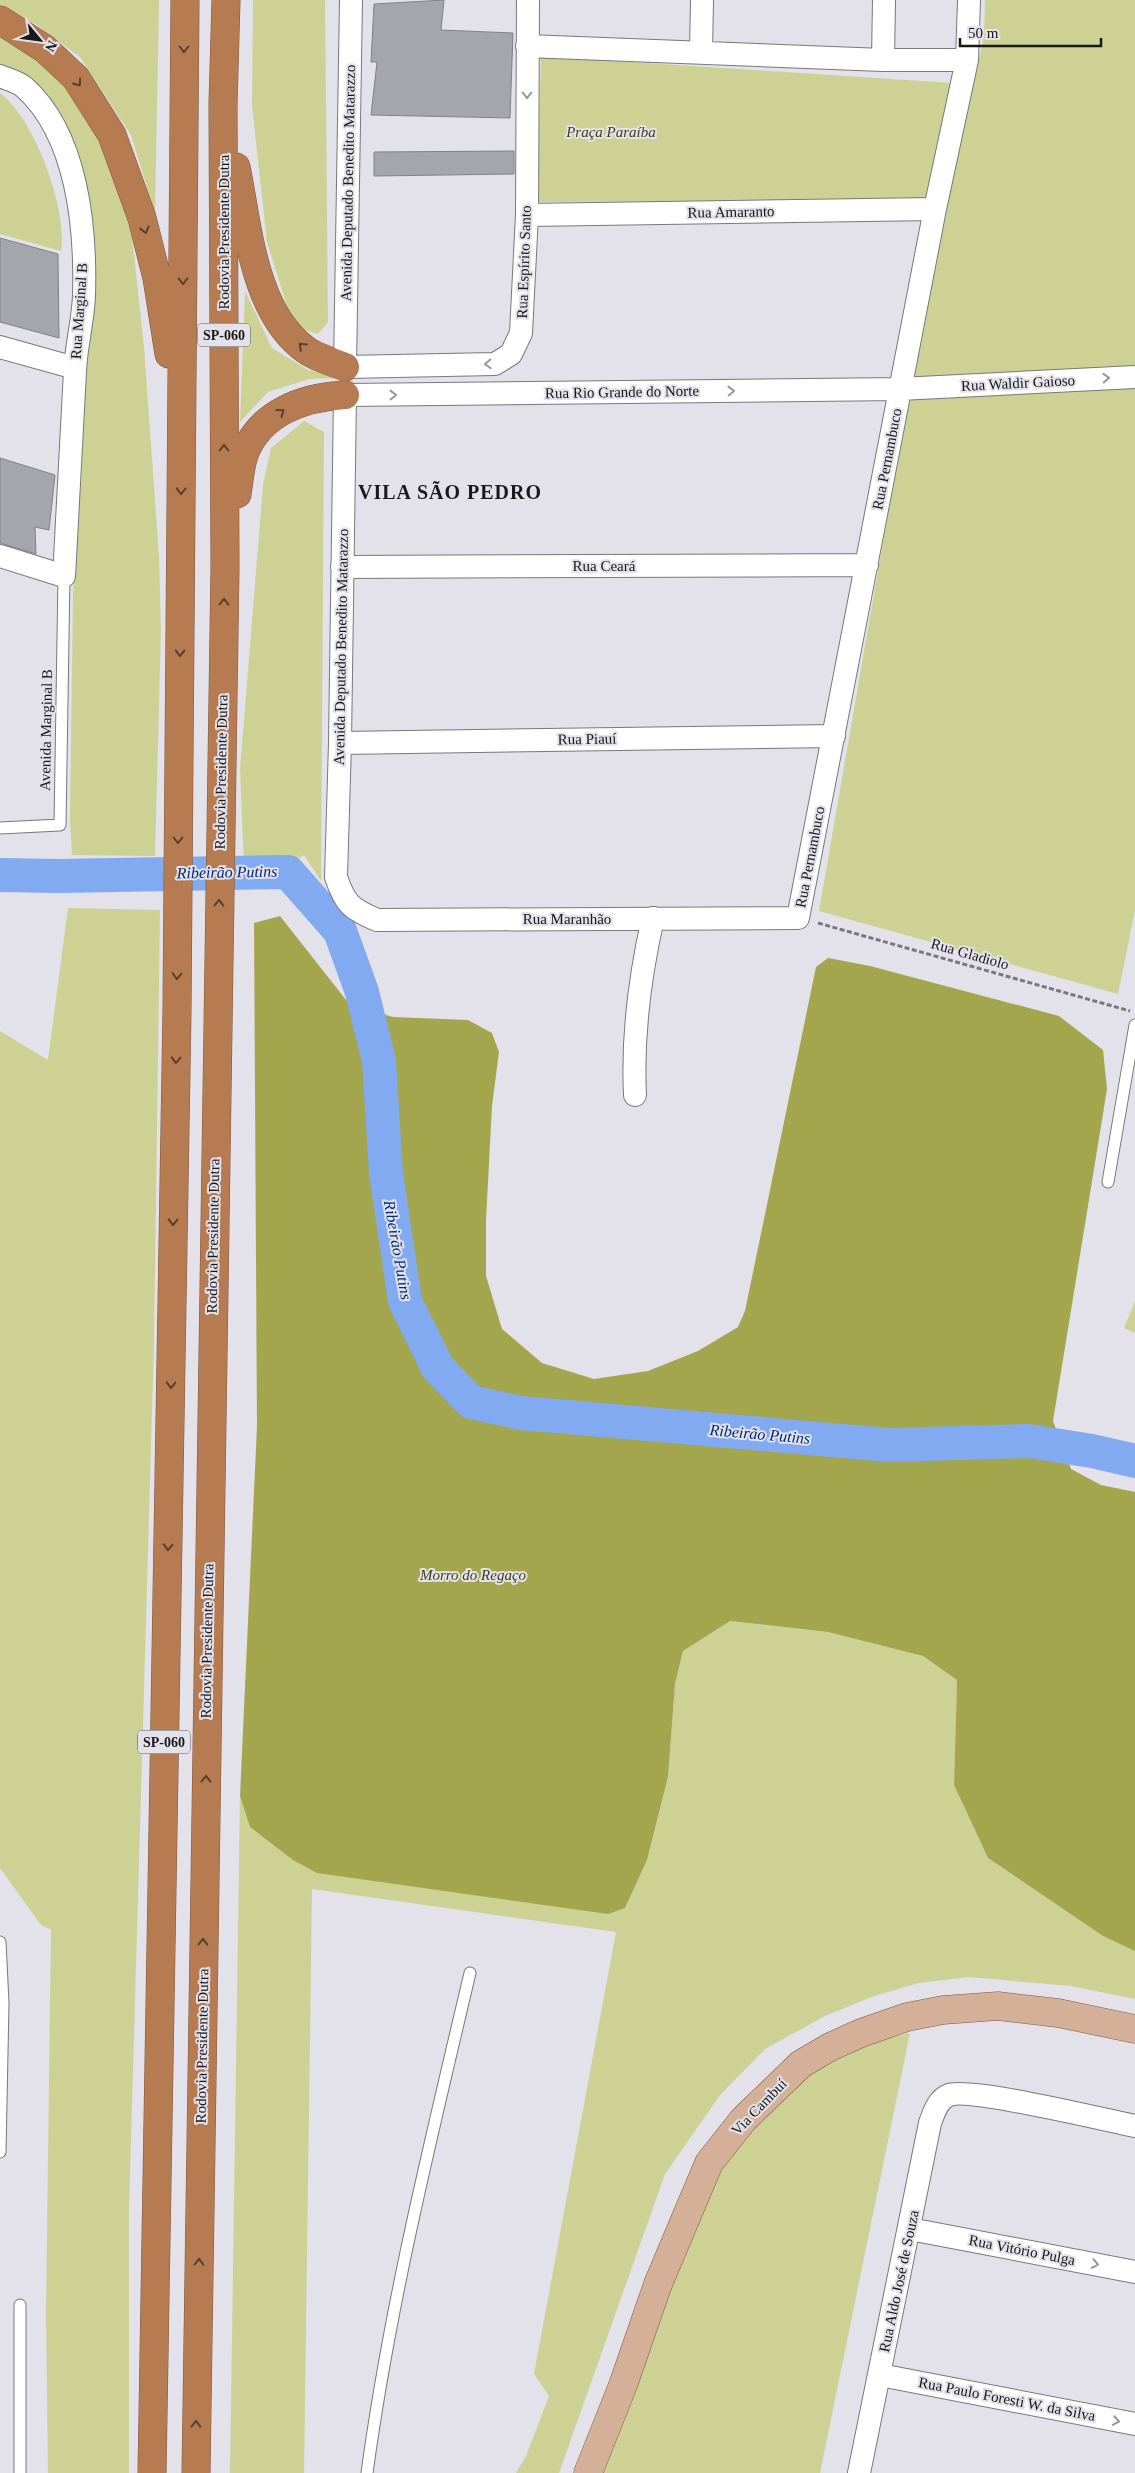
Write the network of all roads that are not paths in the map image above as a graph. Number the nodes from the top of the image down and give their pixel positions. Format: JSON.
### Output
{"nodes":[{"id":1,"x":185,"y":0,"type":"edge"},
{"id":2,"x":226,"y":0,"type":"edge"},
{"id":3,"x":351,"y":0,"type":"edge"},
{"id":4,"x":528,"y":0,"type":"edge"},
{"id":5,"x":702,"y":0,"type":"edge"},
{"id":6,"x":884,"y":0,"type":"edge"},
{"id":7,"x":969,"y":0,"type":"edge"},
{"id":8,"x":0,"y":20,"type":"edge"},
{"id":9,"x":528,"y":46,"type":"junction"},
{"id":10,"x":701,"y":52,"type":"junction"},
{"id":11,"x":883,"y":60,"type":"junction"},
{"id":12,"x":967,"y":60,"type":"junction"},
{"id":13,"x":0,"y":76,"type":"edge"},
{"id":14,"x":223,"y":104,"type":"junction"},
{"id":15,"x":935,"y":209,"type":"junction"},
{"id":16,"x":527,"y":215,"type":"junction"},
{"id":17,"x":0,"y":347,"type":"edge"},
{"id":18,"x":345,"y":367,"type":"junction"},
{"id":19,"x":75,"y":368,"type":"junction"},
{"id":20,"x":1135,"y":377,"type":"edge"},
{"id":21,"x":900,"y":388,"type":"junction"},
{"id":22,"x":344,"y":395,"type":"junction"},
{"id":23,"x":182,"y":442,"type":"junction"},
{"id":24,"x":0,"y":556,"type":"edge"},
{"id":25,"x":867,"y":565,"type":"junction"},
{"id":26,"x":225,"y":567,"type":"junction"},
{"id":27,"x":342,"y":567,"type":"junction"},
{"id":28,"x":64,"y":576,"type":"junction"},
{"id":29,"x":834,"y":736,"type":"junction"},
{"id":30,"x":340,"y":743,"type":"junction"},
{"id":31,"x":0,"y":828,"type":"edge"},
{"id":32,"x":343,"y":897,"type":"joint"},
{"id":33,"x":653,"y":918,"type":"junction"},
{"id":34,"x":798,"y":918,"type":"joint"},
{"id":35,"x":1135,"y":1025,"type":"edge"},
{"id":36,"x":636,"y":1095,"type":"dead end"},
{"id":37,"x":1108,"y":1182,"type":"dead end"},
{"id":38,"x":0,"y":1942,"type":"edge"},
{"id":39,"x":470,"y":1973,"type":"dead end"},
{"id":40,"x":1135,"y":2029,"type":"edge"},
{"id":41,"x":1135,"y":2126,"type":"edge"},
{"id":42,"x":0,"y":2152,"type":"edge"},
{"id":43,"x":910,"y":2229,"type":"junction"},
{"id":44,"x":1135,"y":2272,"type":"edge"},
{"id":45,"x":20,"y":2305,"type":"dead end"},
{"id":46,"x":880,"y":2375,"type":"junction"},
{"id":47,"x":1135,"y":2424,"type":"edge"},
{"id":48,"x":20,"y":2473,"type":"edge"},
{"id":49,"x":152,"y":2473,"type":"edge"},
{"id":50,"x":196,"y":2473,"type":"edge"},
{"id":51,"x":367,"y":2473,"type":"edge"},
{"id":52,"x":588,"y":2473,"type":"edge"},
{"id":53,"x":859,"y":2473,"type":"edge"}],
"edges":[{"from":1,"to":23,"type":"highway","number":"SP-060","one_way":true},
{"from":2,"to":14,"type":"highway","name":"Rodovia Presidente Dutra","number":"SP-060"},
{"from":3,"to":18,"type":"street","name":"Avenida Deputado Benedito Matarazzo"},
{"from":4,"to":9,"type":"street","name":"Rua Espírito Santo"},
{"from":5,"to":10,"type":"street"},
{"from":6,"to":11,"type":"street"},
{"from":7,"to":12,"type":"street","name":"Rua Pernambuco"},
{"from":8,"to":23,"type":"highway","one_way":true},
{"from":9,"to":10,"type":"street"},
{"from":9,"to":16,"type":"street","name":"Rua Espírito Santo","one_way":true},
{"from":10,"to":11,"type":"street"},
{"from":11,"to":12,"type":"street"},
{"from":12,"to":15,"type":"street","name":"Rua Pernambuco"},
{"from":13,"to":19,"type":"street","name":"Rua Marginal B"},
{"from":18,"to":14,"type":"highway","one_way":true},
{"from":26,"to":14,"type":"highway","name":"Rodovia Presidente Dutra","number":"SP-060","one_way":true},
{"from":15,"to":16,"type":"street","name":"Rua Amaranto"},
{"from":15,"to":21,"type":"street","name":"Rua Pernambuco"},
{"from":16,"to":18,"type":"street","name":"Rua Espírito Santo","one_way":true},
{"from":17,"to":19,"type":"street"},
{"from":19,"to":28,"type":"street","name":"Rua Marginal B"},
{"from":21,"to":20,"type":"street","name":"Rua Waldir Gaioso","one_way":true},
{"from":22,"to":21,"type":"street","name":"Rua Rio Grande do Norte","one_way":true},
{"from":21,"to":25,"type":"street","name":"Rua Pernambuco"},
{"from":26,"to":22,"type":"highway","one_way":true},
{"from":22,"to":27,"type":"street","name":"Avenida Deputado Benedito Matarazzo"},
{"from":23,"to":49,"type":"highway","number":"SP-060","one_way":true},
{"from":24,"to":28,"type":"street"},
{"from":25,"to":27,"type":"street","name":"Rua Ceará"},
{"from":25,"to":29,"type":"street","name":"Rua Pernambuco"},
{"from":50,"to":26,"type":"highway","name":"Rodovia Presidente Dutra","number":"SP-060","one_way":true},
{"from":27,"to":30,"type":"street","name":"Avenida Deputado Benedito Matarazzo"},
{"from":28,"to":31,"type":"lane","name":"Avenida Marginal B"},
{"from":29,"to":30,"type":"street","name":"Rua Piauí"},
{"from":29,"to":34,"type":"street","name":"Rua Pernambuco"},
{"from":30,"to":32,"type":"street","name":"Avenida Deputado Benedito Matarazzo"},
{"from":32,"to":33,"type":"street","name":"Rua Maranhão"},
{"from":33,"to":34,"type":"street","name":"Rua Maranhão"},
{"from":33,"to":36,"type":"street"},
{"from":35,"to":37,"type":"lane"},
{"from":38,"to":42,"type":"lane"},
{"from":39,"to":51,"type":"lane"},
{"from":40,"to":52,"type":"main road","name":"Via Cambuí"},
{"from":41,"to":43,"type":"street","name":"Rua Aldo José de Souza"},
{"from":43,"to":44,"type":"street","name":"Rua Vitório Pulga","one_way":true},
{"from":43,"to":46,"type":"street","name":"Rua Aldo José de Souza"},
{"from":45,"to":48,"type":"lane"},
{"from":46,"to":47,"type":"street","name":"Rua Paulo Foresti W. da Silva","one_way":true},
{"from":46,"to":53,"type":"street","name":"Rua Aldo José de Souza"}]}
